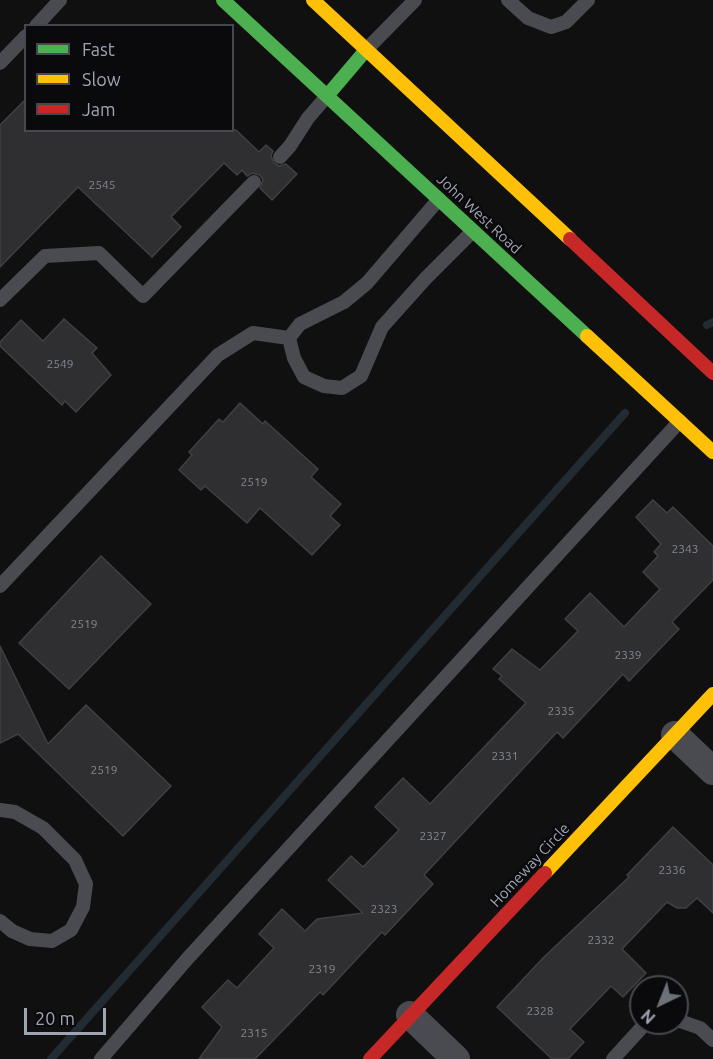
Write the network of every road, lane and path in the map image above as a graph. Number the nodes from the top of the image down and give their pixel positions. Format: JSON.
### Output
{"nodes":[{"id":1,"x":60,"y":0,"type":"edge"},
{"id":2,"x":224,"y":0,"type":"edge"},
{"id":3,"x":313,"y":0,"type":"edge"},
{"id":4,"x":415,"y":0,"type":"edge"},
{"id":5,"x":508,"y":0,"type":"edge"},
{"id":6,"x":588,"y":0,"type":"edge"},
{"id":7,"x":38,"y":24,"type":"edge"},
{"id":8,"x":24,"y":38,"type":"edge"},
{"id":9,"x":366,"y":50,"type":"junction"},
{"id":10,"x":0,"y":63,"type":"edge"},
{"id":11,"x":327,"y":96,"type":"junction"},
{"id":12,"x":280,"y":157,"type":"dead end"},
{"id":13,"x":254,"y":183,"type":"dead end"},
{"id":14,"x":439,"y":199,"type":"junction"},
{"id":15,"x":473,"y":231,"type":"junction"},
{"id":16,"x":0,"y":300,"type":"edge"},
{"id":17,"x":289,"y":338,"type":"junction"},
{"id":18,"x":713,"y":373,"type":"edge"},
{"id":19,"x":680,"y":421,"type":"junction"},
{"id":20,"x":713,"y":452,"type":"edge"},
{"id":21,"x":0,"y":586,"type":"edge"},
{"id":22,"x":713,"y":694,"type":"edge"},
{"id":23,"x":675,"y":735,"type":"junction"},
{"id":24,"x":713,"y":771,"type":"edge"},
{"id":25,"x":0,"y":810,"type":"edge"},
{"id":26,"x":0,"y":921,"type":"edge"},
{"id":27,"x":410,"y":1015,"type":"junction"},
{"id":28,"x":689,"y":1024,"type":"edge"},
{"id":29,"x":636,"y":1035,"type":"edge"},
{"id":30,"x":713,"y":1040,"type":"edge"},
{"id":31,"x":100,"y":1059,"type":"edge"},
{"id":32,"x":370,"y":1059,"type":"edge"},
{"id":33,"x":456,"y":1059,"type":"edge"},
{"id":34,"x":614,"y":1059,"type":"edge"}],
"edges":[{"from":1,"to":7,"type":"lane"},
{"from":2,"to":11,"type":"main road","name":"John West Road"},
{"from":3,"to":9,"type":"main road"},
{"from":4,"to":9,"type":"lane"},
{"from":5,"to":6,"type":"lane"},
{"from":8,"to":10,"type":"lane"},
{"from":9,"to":11,"type":"main road"},
{"from":9,"to":18,"type":"main road"},
{"from":11,"to":12,"type":"lane"},
{"from":11,"to":14,"type":"main road","name":"John West Road"},
{"from":13,"to":16,"type":"lane"},
{"from":14,"to":15,"type":"main road","name":"John West Road"},
{"from":14,"to":17,"type":"lane"},
{"from":15,"to":17,"type":"lane"},
{"from":15,"to":19,"type":"main road","name":"John West Road"},
{"from":17,"to":21,"type":"lane"},
{"from":19,"to":20,"type":"main road","name":"John West Road"},
{"from":19,"to":31,"type":"lane"},
{"from":22,"to":23,"type":"main road","name":"Homeway Circle"},
{"from":23,"to":24,"type":"street"},
{"from":23,"to":27,"type":"main road","name":"Homeway Circle"},
{"from":25,"to":26,"type":"lane"},
{"from":27,"to":32,"type":"main road","name":"Homeway Circle"},
{"from":27,"to":33,"type":"street"},
{"from":28,"to":30,"type":"lane"},
{"from":29,"to":34,"type":"lane"}]}
